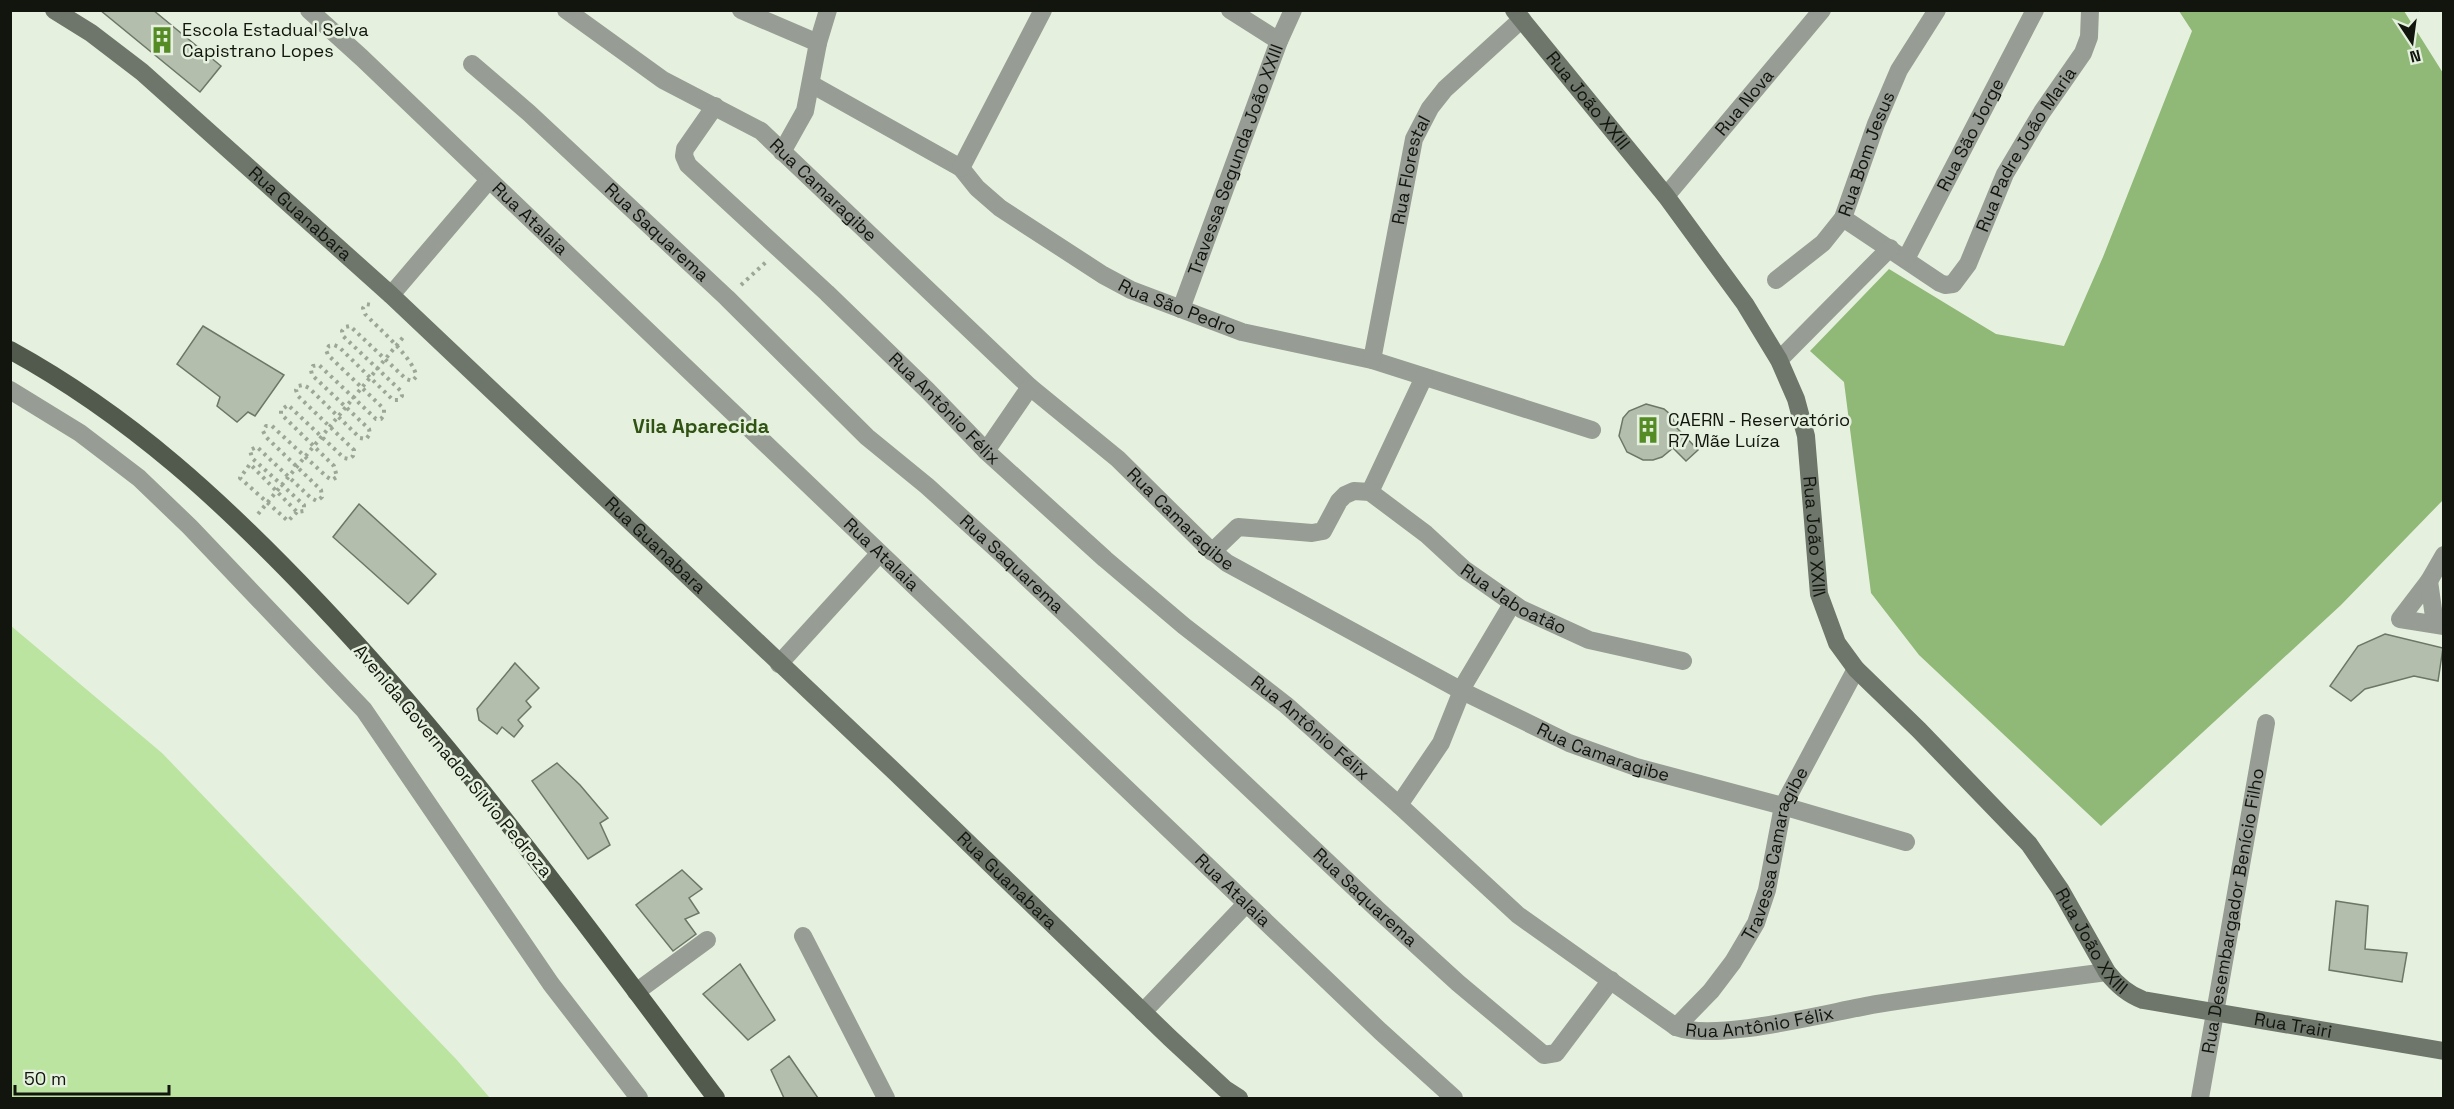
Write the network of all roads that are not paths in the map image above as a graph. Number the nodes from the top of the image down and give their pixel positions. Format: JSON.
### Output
{"nodes":[{"id":1,"x":54,"y":10,"type":"edge"},
{"id":2,"x":309,"y":10,"type":"edge"},
{"id":3,"x":566,"y":10,"type":"edge"},
{"id":4,"x":741,"y":10,"type":"edge"},
{"id":5,"x":828,"y":10,"type":"edge"},
{"id":6,"x":1043,"y":10,"type":"edge"},
{"id":7,"x":1230,"y":10,"type":"edge"},
{"id":8,"x":1293,"y":10,"type":"edge"},
{"id":9,"x":1822,"y":10,"type":"edge"},
{"id":10,"x":1937,"y":10,"type":"edge"},
{"id":11,"x":2035,"y":10,"type":"edge"},
{"id":12,"x":2090,"y":10,"type":"edge"},
{"id":13,"x":1518,"y":15,"type":"edge"},
{"id":14,"x":1279,"y":42,"type":"junction"},
{"id":15,"x":818,"y":44,"type":"junction"},
{"id":16,"x":472,"y":64,"type":"dead end"},
{"id":17,"x":811,"y":84,"type":"junction"},
{"id":18,"x":715,"y":106,"type":"junction"},
{"id":19,"x":782,"y":152,"type":"junction"},
{"id":20,"x":960,"y":168,"type":"junction"},
{"id":21,"x":489,"y":180,"type":"junction"},
{"id":22,"x":1666,"y":196,"type":"junction"},
{"id":23,"x":1843,"y":218,"type":"junction"},
{"id":24,"x":1890,"y":248,"type":"junction"},
{"id":25,"x":1906,"y":259,"type":"junction"},
{"id":26,"x":1776,"y":280,"type":"dead end"},
{"id":27,"x":391,"y":295,"type":"junction"},
{"id":28,"x":1180,"y":309,"type":"junction"},
{"id":29,"x":10,"y":350,"type":"edge"},
{"id":30,"x":1372,"y":360,"type":"junction"},
{"id":31,"x":1779,"y":360,"type":"junction"},
{"id":32,"x":1424,"y":377,"type":"junction"},
{"id":33,"x":1030,"y":387,"type":"junction"},
{"id":34,"x":10,"y":390,"type":"edge"},
{"id":35,"x":1592,"y":430,"type":"dead end"},
{"id":36,"x":986,"y":451,"type":"junction"},
{"id":37,"x":1370,"y":492,"type":"junction"},
{"id":38,"x":1212,"y":552,"type":"junction"},
{"id":39,"x":879,"y":554,"type":"junction"},
{"id":40,"x":2444,"y":555,"type":"edge"},
{"id":41,"x":2429,"y":581,"type":"junction"},
{"id":42,"x":1512,"y":604,"type":"junction"},
{"id":43,"x":2439,"y":625,"type":"edge"},
{"id":44,"x":1683,"y":661,"type":"dead end"},
{"id":45,"x":779,"y":664,"type":"junction"},
{"id":46,"x":1856,"y":669,"type":"junction"},
{"id":47,"x":1462,"y":691,"type":"junction"},
{"id":48,"x":2266,"y":723,"type":"dead end"},
{"id":49,"x":1399,"y":805,"type":"junction"},
{"id":50,"x":1783,"y":806,"type":"junction"},
{"id":51,"x":1906,"y":842,"type":"dead end"},
{"id":52,"x":1246,"y":904,"type":"junction"},
{"id":53,"x":803,"y":936,"type":"dead end"},
{"id":54,"x":707,"y":940,"type":"dead end"},
{"id":55,"x":2107,"y":972,"type":"junction"},
{"id":56,"x":1611,"y":980,"type":"junction"},
{"id":57,"x":636,"y":992,"type":"junction"},
{"id":58,"x":2143,"y":1000,"type":"joint"},
{"id":59,"x":1143,"y":1012,"type":"junction"},
{"id":60,"x":2214,"y":1013,"type":"junction"},
{"id":61,"x":1676,"y":1027,"type":"junction"},
{"id":62,"x":2444,"y":1051,"type":"edge"},
{"id":63,"x":639,"y":1098,"type":"edge"},
{"id":64,"x":716,"y":1098,"type":"edge"},
{"id":65,"x":886,"y":1098,"type":"edge"},
{"id":66,"x":1239,"y":1098,"type":"edge"},
{"id":67,"x":1454,"y":1098,"type":"edge"},
{"id":68,"x":2200,"y":1098,"type":"edge"}],
"edges":[{"from":1,"to":27,"type":"street","name":"Rua Guanabara"},
{"from":2,"to":21,"type":"street","name":"Rua Atalaia"},
{"from":3,"to":18,"type":"street","name":"Rua Camaragibe"},
{"from":4,"to":15,"type":"street"},
{"from":5,"to":15,"type":"street"},
{"from":6,"to":20,"type":"street"},
{"from":7,"to":14,"type":"street"},
{"from":8,"to":14,"type":"street","name":"Travessa Segunda João XXIII"},
{"from":9,"to":22,"type":"street","name":"Rua Nova"},
{"from":10,"to":23,"type":"street","name":"Rua Bom Jesus"},
{"from":11,"to":25,"type":"street","name":"Rua São Jorge"},
{"from":12,"to":25,"type":"street","name":"Rua Padre João Maria"},
{"from":13,"to":22,"type":"street","name":"Rua João XXIII"},
{"from":13,"to":30,"type":"street","name":"Rua Florestal"},
{"from":14,"to":28,"type":"street","name":"Travessa Segunda João XXIII"},
{"from":15,"to":17,"type":"street"},
{"from":16,"to":56,"type":"street","name":"Rua Saquarema"},
{"from":17,"to":19,"type":"street"},
{"from":17,"to":20,"type":"street","name":"Rua São Pedro"},
{"from":18,"to":19,"type":"street","name":"Rua Camaragibe"},
{"from":18,"to":36,"type":"street","name":"Rua Antônio Félix"},
{"from":19,"to":33,"type":"street","name":"Rua Camaragibe"},
{"from":20,"to":28,"type":"street","name":"Rua São Pedro"},
{"from":21,"to":27,"type":"street"},
{"from":21,"to":39,"type":"street","name":"Rua Atalaia"},
{"from":22,"to":31,"type":"street","name":"Rua João XXIII"},
{"from":23,"to":24,"type":"street"},
{"from":23,"to":26,"type":"street","name":"Rua Bom Jesus"},
{"from":24,"to":25,"type":"street"},
{"from":24,"to":31,"type":"street"},
{"from":27,"to":45,"type":"street","name":"Rua Guanabara"},
{"from":28,"to":30,"type":"street","name":"Rua São Pedro"},
{"from":29,"to":57,"type":"main road","name":"Avenida Governador Sílvio Pedroza"},
{"from":30,"to":32,"type":"street","name":"Rua São Pedro"},
{"from":31,"to":46,"type":"street","name":"Rua João XXIII"},
{"from":32,"to":35,"type":"street","name":"Rua São Pedro"},
{"from":32,"to":37,"type":"street"},
{"from":33,"to":36,"type":"street"},
{"from":33,"to":38,"type":"street","name":"Rua Camaragibe"},
{"from":34,"to":63,"type":"street"},
{"from":36,"to":49,"type":"street","name":"Rua Antônio Félix"},
{"from":37,"to":38,"type":"street"},
{"from":37,"to":42,"type":"street","name":"Rua Jaboatão"},
{"from":38,"to":47,"type":"street","name":"Rua Camaragibe"},
{"from":39,"to":45,"type":"street"},
{"from":39,"to":52,"type":"street","name":"Rua Atalaia"},
{"from":40,"to":41,"type":"street"},
{"from":41,"to":43,"type":"street"},
{"from":41,"to":43,"type":"street"},
{"from":42,"to":44,"type":"street","name":"Rua Jaboatão"},
{"from":42,"to":47,"type":"street"},
{"from":45,"to":59,"type":"street","name":"Rua Guanabara"},
{"from":46,"to":50,"type":"street","name":"Travessa Camaragibe"},
{"from":46,"to":55,"type":"street","name":"Rua João XXIII"},
{"from":47,"to":49,"type":"street"},
{"from":47,"to":50,"type":"street","name":"Rua Camaragibe"},
{"from":48,"to":60,"type":"street","name":"Rua Desembargador Benício Filho"},
{"from":49,"to":56,"type":"street","name":"Rua Antônio Félix"},
{"from":50,"to":51,"type":"street","name":"Rua Camaragibe"},
{"from":50,"to":61,"type":"street","name":"Travessa Camaragibe"},
{"from":52,"to":59,"type":"street"},
{"from":52,"to":67,"type":"street","name":"Rua Atalaia"},
{"from":53,"to":65,"type":"street"},
{"from":54,"to":57,"type":"street"},
{"from":55,"to":58,"type":"street","name":"Rua João XXIII"},
{"from":55,"to":61,"type":"street","name":"Rua Antônio Félix"},
{"from":56,"to":61,"type":"street","name":"Rua Antônio Félix"},
{"from":57,"to":64,"type":"main road","name":"Avenida Governador Sílvio Pedroza"},
{"from":58,"to":60,"type":"street","name":"Rua Trairi"},
{"from":59,"to":66,"type":"street","name":"Rua Guanabara"},
{"from":60,"to":62,"type":"street","name":"Rua Trairi"},
{"from":60,"to":68,"type":"street","name":"Rua Desembargador Benício Filho"}]}
